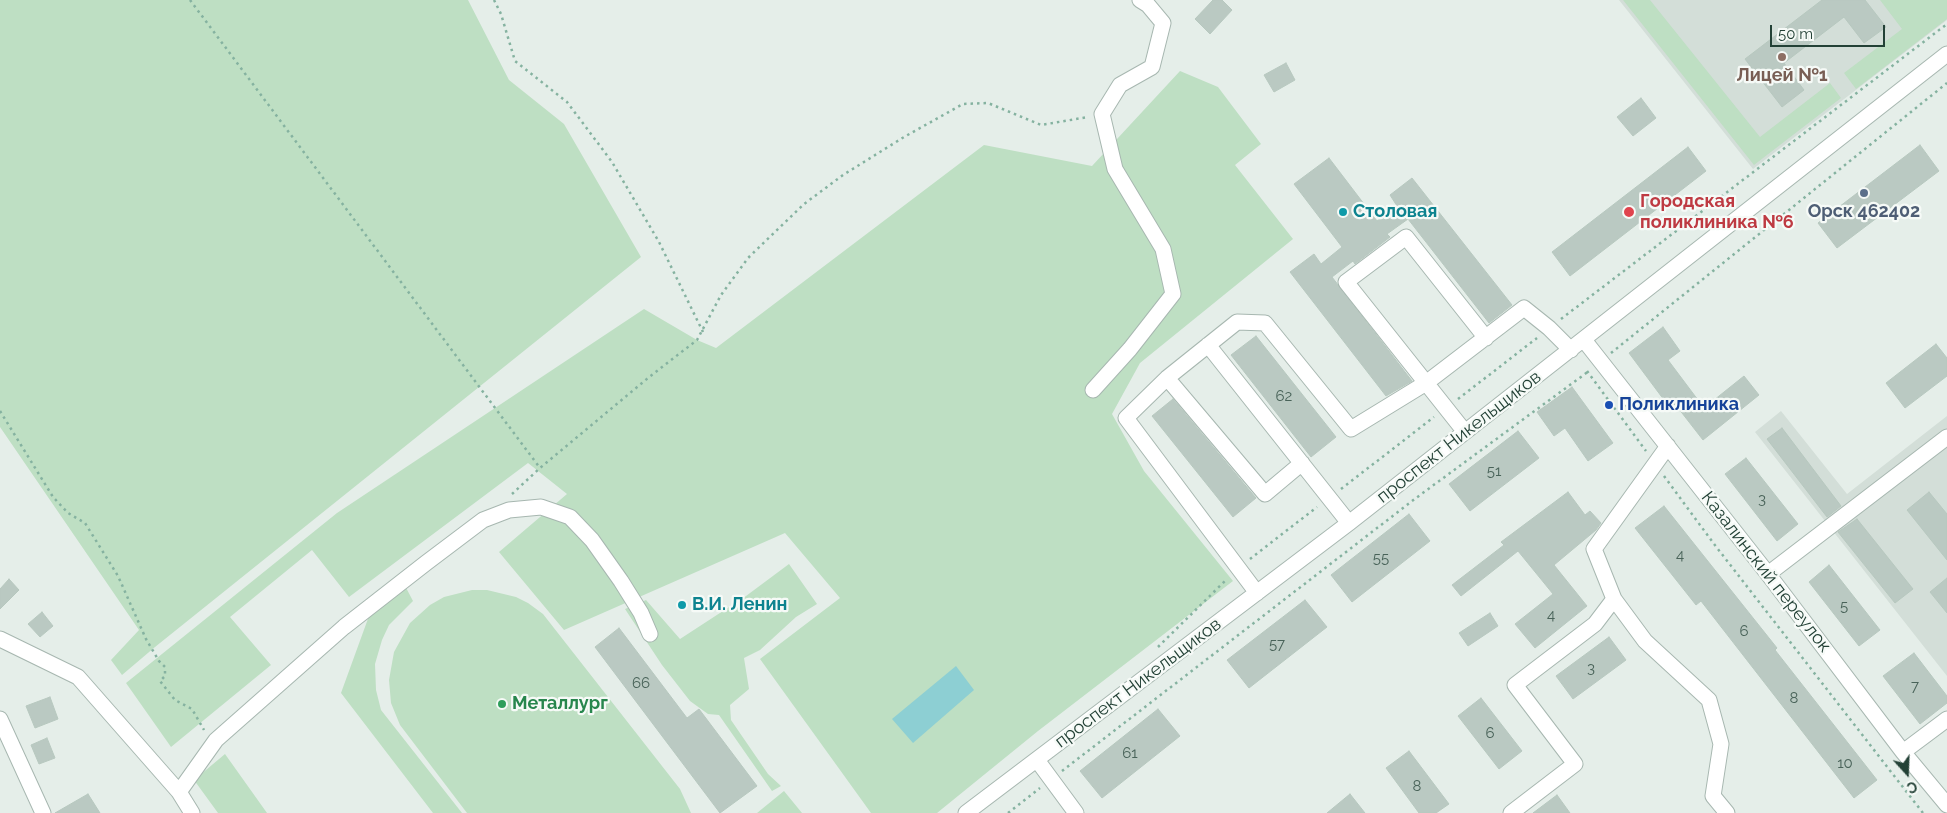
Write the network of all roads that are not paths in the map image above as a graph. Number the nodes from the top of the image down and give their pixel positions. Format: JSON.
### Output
{"nodes":[{"id":1,"x":1140,"y":0,"type":"edge"},
{"id":2,"x":1947,"y":54,"type":"edge"},
{"id":3,"x":1486,"y":338,"type":"junction"},
{"id":4,"x":1584,"y":340,"type":"junction"},
{"id":5,"x":1208,"y":345,"type":"junction"},
{"id":6,"x":1571,"y":350,"type":"junction"},
{"id":7,"x":1167,"y":378,"type":"junction"},
{"id":8,"x":1426,"y":383,"type":"junction"},
{"id":9,"x":1093,"y":390,"type":"dead end"},
{"id":10,"x":1465,"y":432,"type":"junction"},
{"id":11,"x":1947,"y":437,"type":"edge"},
{"id":12,"x":1668,"y":446,"type":"junction"},
{"id":13,"x":1302,"y":463,"type":"junction"},
{"id":14,"x":1349,"y":523,"type":"junction"},
{"id":15,"x":1768,"y":574,"type":"junction"},
{"id":16,"x":1257,"y":593,"type":"junction"},
{"id":17,"x":1614,"y":599,"type":"junction"},
{"id":18,"x":650,"y":634,"type":"dead end"},
{"id":19,"x":0,"y":639,"type":"edge"},
{"id":20,"x":0,"y":719,"type":"edge"},
{"id":21,"x":1947,"y":719,"type":"edge"},
{"id":22,"x":1903,"y":752,"type":"junction"},
{"id":23,"x":1036,"y":760,"type":"junction"},
{"id":24,"x":179,"y":792,"type":"junction"},
{"id":25,"x":1947,"y":805,"type":"edge"},
{"id":26,"x":43,"y":813,"type":"edge"},
{"id":27,"x":192,"y":813,"type":"edge"},
{"id":28,"x":966,"y":813,"type":"edge"},
{"id":29,"x":1076,"y":813,"type":"edge"},
{"id":30,"x":1511,"y":813,"type":"edge"},
{"id":31,"x":1727,"y":813,"type":"edge"}],
"edges":[{"from":1,"to":9,"type":"street"},
{"from":2,"to":4,"type":"street","name":"проспект Никельщиков"},
{"from":3,"to":6,"type":"street"},
{"from":3,"to":8,"type":"street"},
{"from":3,"to":8,"type":"street"},
{"from":4,"to":6,"type":"street","name":"проспект Никельщиков"},
{"from":4,"to":12,"type":"street","name":"Казалинский переулок"},
{"from":5,"to":7,"type":"street"},
{"from":5,"to":8,"type":"street"},
{"from":5,"to":13,"type":"street"},
{"from":6,"to":10,"type":"street","name":"проспект Никельщиков"},
{"from":7,"to":13,"type":"street"},
{"from":7,"to":16,"type":"street"},
{"from":8,"to":10,"type":"street"},
{"from":10,"to":14,"type":"street","name":"проспект Никельщиков"},
{"from":11,"to":15,"type":"street"},
{"from":12,"to":15,"type":"street","name":"Казалинский переулок"},
{"from":12,"to":17,"type":"street"},
{"from":13,"to":14,"type":"street"},
{"from":14,"to":16,"type":"street","name":"проспект Никельщиков"},
{"from":15,"to":22,"type":"street","name":"Казалинский переулок"},
{"from":16,"to":23,"type":"street","name":"проспект Никельщиков"},
{"from":17,"to":30,"type":"street"},
{"from":17,"to":31,"type":"street"},
{"from":18,"to":24,"type":"street"},
{"from":19,"to":24,"type":"street"},
{"from":20,"to":26,"type":"street"},
{"from":21,"to":22,"type":"street"},
{"from":22,"to":25,"type":"street","name":"Казалинский переулок"},
{"from":23,"to":28,"type":"street","name":"проспект Никельщиков"},
{"from":23,"to":29,"type":"street"},
{"from":24,"to":27,"type":"street"}]}
